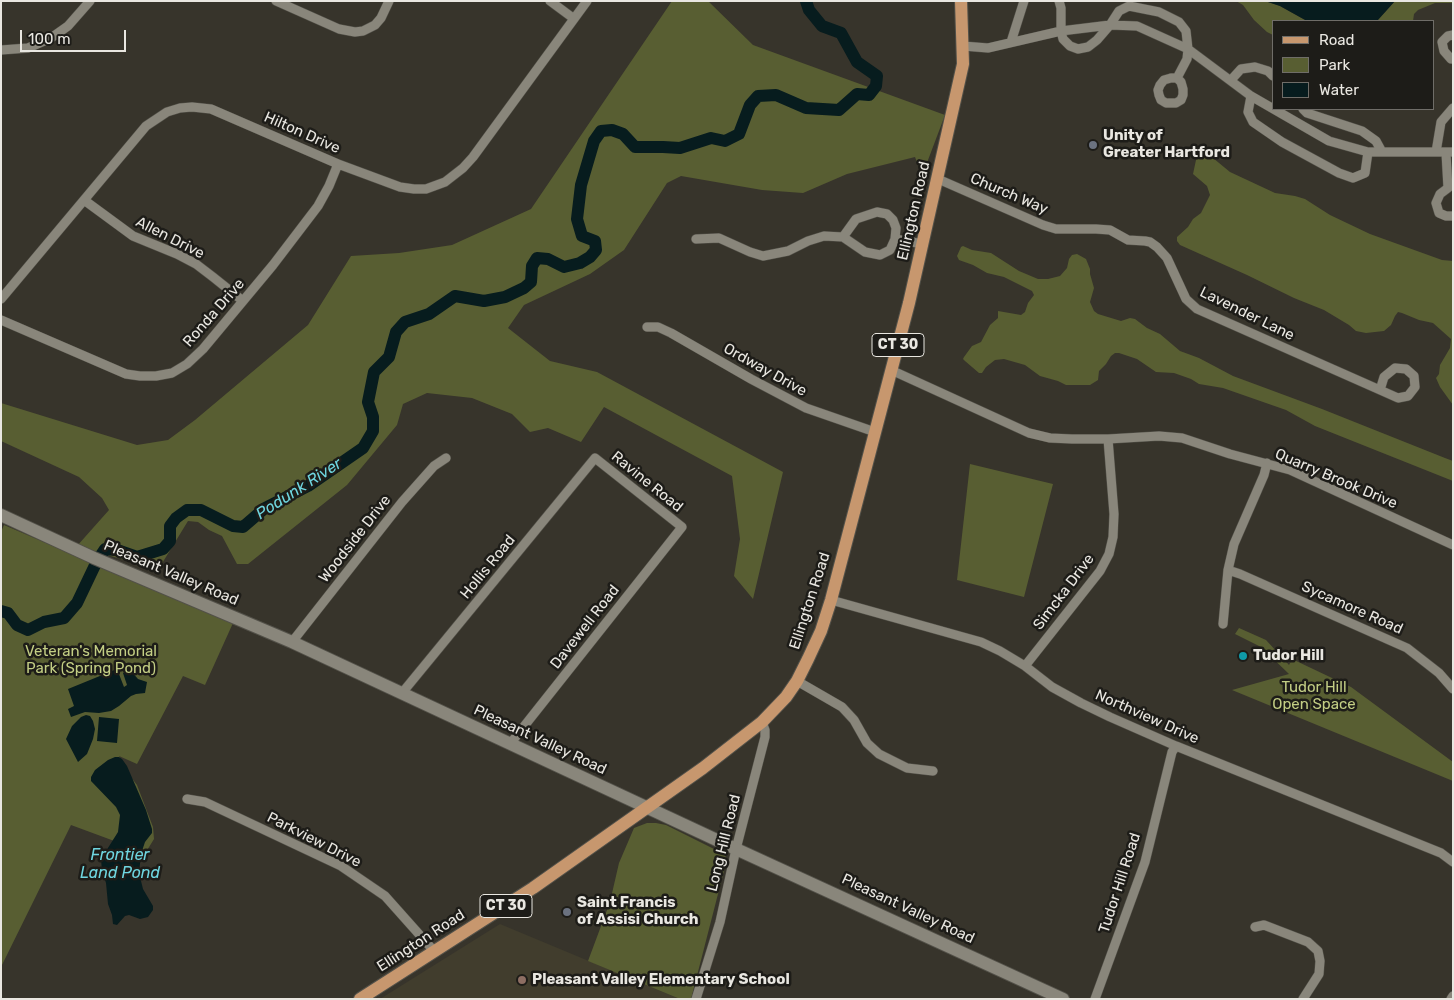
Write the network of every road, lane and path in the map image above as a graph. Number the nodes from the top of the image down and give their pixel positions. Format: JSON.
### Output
{"nodes":[{"id":1,"x":90,"y":1,"type":"edge"},
{"id":2,"x":276,"y":1,"type":"edge"},
{"id":3,"x":389,"y":1,"type":"edge"},
{"id":4,"x":550,"y":1,"type":"edge"},
{"id":5,"x":586,"y":1,"type":"edge"},
{"id":6,"x":961,"y":1,"type":"edge"},
{"id":7,"x":1024,"y":1,"type":"edge"},
{"id":8,"x":1059,"y":1,"type":"edge"},
{"id":9,"x":574,"y":18,"type":"junction"},
{"id":10,"x":1110,"y":25,"type":"junction"},
{"id":11,"x":1061,"y":31,"type":"junction"},
{"id":12,"x":1453,"y":35,"type":"edge"},
{"id":13,"x":1011,"y":42,"type":"junction"},
{"id":14,"x":963,"y":46,"type":"junction"},
{"id":15,"x":1188,"y":49,"type":"junction"},
{"id":16,"x":1,"y":50,"type":"edge"},
{"id":17,"x":1453,"y":58,"type":"edge"},
{"id":18,"x":1272,"y":75,"type":"edge"},
{"id":19,"x":1177,"y":78,"type":"dead end"},
{"id":20,"x":1231,"y":80,"type":"junction"},
{"id":21,"x":1251,"y":96,"type":"junction"},
{"id":22,"x":1272,"y":108,"type":"edge"},
{"id":23,"x":1453,"y":108,"type":"edge"},
{"id":24,"x":1275,"y":110,"type":"edge"},
{"id":25,"x":1305,"y":111,"type":"edge"},
{"id":26,"x":1301,"y":125,"type":"junction"},
{"id":27,"x":1368,"y":152,"type":"junction"},
{"id":28,"x":1382,"y":152,"type":"junction"},
{"id":29,"x":1436,"y":152,"type":"junction"},
{"id":30,"x":1450,"y":153,"type":"edge"},
{"id":31,"x":338,"y":164,"type":"junction"},
{"id":32,"x":938,"y":178,"type":"junction"},
{"id":33,"x":1450,"y":190,"type":"edge"},
{"id":34,"x":84,"y":200,"type":"junction"},
{"id":35,"x":1453,"y":216,"type":"edge"},
{"id":36,"x":842,"y":237,"type":"junction"},
{"id":37,"x":696,"y":239,"type":"dead end"},
{"id":38,"x":895,"y":239,"type":"junction"},
{"id":39,"x":1128,"y":240,"type":"joint"},
{"id":40,"x":923,"y":244,"type":"junction"},
{"id":41,"x":1,"y":299,"type":"edge"},
{"id":42,"x":243,"y":301,"type":"junction"},
{"id":43,"x":1,"y":320,"type":"edge"},
{"id":44,"x":646,"y":327,"type":"dead end"},
{"id":45,"x":891,"y":370,"type":"junction"},
{"id":46,"x":1380,"y":390,"type":"dead end"},
{"id":47,"x":875,"y":432,"type":"junction"},
{"id":48,"x":1108,"y":439,"type":"junction"},
{"id":49,"x":446,"y":458,"type":"dead end"},
{"id":50,"x":595,"y":458,"type":"joint"},
{"id":51,"x":1267,"y":463,"type":"junction"},
{"id":52,"x":1,"y":515,"type":"edge"},
{"id":53,"x":682,"y":527,"type":"joint"},
{"id":54,"x":1453,"y":545,"type":"edge"},
{"id":55,"x":1228,"y":570,"type":"junction"},
{"id":56,"x":831,"y":600,"type":"junction"},
{"id":57,"x":1223,"y":624,"type":"dead end"},
{"id":58,"x":292,"y":642,"type":"junction"},
{"id":59,"x":1025,"y":666,"type":"junction"},
{"id":60,"x":797,"y":680,"type":"junction"},
{"id":61,"x":1453,"y":689,"type":"edge"},
{"id":62,"x":402,"y":693,"type":"junction"},
{"id":63,"x":762,"y":722,"type":"junction"},
{"id":64,"x":510,"y":744,"type":"junction"},
{"id":65,"x":1176,"y":746,"type":"junction"},
{"id":66,"x":933,"y":771,"type":"dead end"},
{"id":67,"x":187,"y":799,"type":"dead end"},
{"id":68,"x":648,"y":808,"type":"junction"},
{"id":69,"x":736,"y":849,"type":"junction"},
{"id":70,"x":1453,"y":862,"type":"edge"},
{"id":71,"x":1255,"y":927,"type":"dead end"},
{"id":72,"x":434,"y":951,"type":"junction"},
{"id":73,"x":360,"y":999,"type":"edge"},
{"id":74,"x":696,"y":999,"type":"edge"},
{"id":75,"x":1063,"y":999,"type":"edge"},
{"id":76,"x":1095,"y":999,"type":"edge"},
{"id":77,"x":1303,"y":999,"type":"edge"}],
"edges":[{"from":1,"to":16,"type":"street"},
{"from":2,"to":3,"type":"street"},
{"from":4,"to":9,"type":"street"},
{"from":5,"to":9,"type":"street","name":"Hilton Drive"},
{"from":6,"to":14,"type":"main road","name":"Ellington Road","number":"CT 30"},
{"from":7,"to":13,"type":"street"},
{"from":8,"to":11,"type":"street"},
{"from":9,"to":31,"type":"street","name":"Hilton Drive"},
{"from":10,"to":11,"type":"street"},
{"from":10,"to":11,"type":"street"},
{"from":10,"to":15,"type":"street"},
{"from":10,"to":15,"type":"street"},
{"from":11,"to":13,"type":"street"},
{"from":12,"to":17,"type":"street"},
{"from":13,"to":14,"type":"street"},
{"from":14,"to":32,"type":"main road","name":"Ellington Road","number":"CT 30"},
{"from":15,"to":19,"type":"street"},
{"from":15,"to":20,"type":"street"},
{"from":18,"to":20,"type":"street"},
{"from":20,"to":21,"type":"street"},
{"from":21,"to":22,"type":"street"},
{"from":21,"to":27,"type":"street"},
{"from":23,"to":29,"type":"street"},
{"from":24,"to":26,"type":"street"},
{"from":25,"to":26,"type":"street"},
{"from":25,"to":28,"type":"street"},
{"from":26,"to":27,"type":"street"},
{"from":27,"to":28,"type":"street"},
{"from":28,"to":29,"type":"street"},
{"from":29,"to":30,"type":"street"},
{"from":30,"to":33,"type":"street"},
{"from":31,"to":34,"type":"street","name":"Hilton Drive"},
{"from":31,"to":42,"type":"street","name":"Ronda Drive"},
{"from":32,"to":39,"type":"street","name":"Church Way"},
{"from":32,"to":40,"type":"main road","name":"Ellington Road","number":"CT 30"},
{"from":33,"to":35,"type":"street"},
{"from":34,"to":41,"type":"street","name":"Hilton Drive"},
{"from":34,"to":42,"type":"street","name":"Allen Drive"},
{"from":36,"to":37,"type":"street"},
{"from":36,"to":38,"type":"street"},
{"from":36,"to":38,"type":"street"},
{"from":38,"to":40,"type":"street"},
{"from":39,"to":46,"type":"street","name":"Lavender Lane"},
{"from":40,"to":45,"type":"main road","name":"Ellington Road","number":"CT 30"},
{"from":42,"to":43,"type":"street","name":"Ronda Drive"},
{"from":44,"to":47,"type":"street","name":"Ordway Drive"},
{"from":45,"to":47,"type":"main road","name":"Ellington Road","number":"CT 30"},
{"from":45,"to":48,"type":"street","name":"Quarry Brook Drive"},
{"from":47,"to":56,"type":"main road","name":"Ellington Road","number":"CT 30"},
{"from":48,"to":51,"type":"street","name":"Quarry Brook Drive"},
{"from":48,"to":59,"type":"street","name":"Simcka Drive"},
{"from":49,"to":58,"type":"street","name":"Woodside Drive"},
{"from":50,"to":53,"type":"street","name":"Ravine Road"},
{"from":50,"to":62,"type":"street","name":"Hollis Road"},
{"from":51,"to":54,"type":"street","name":"Quarry Brook Drive"},
{"from":51,"to":55,"type":"street"},
{"from":52,"to":58,"type":"main road","name":"Pleasant Valley Road"},
{"from":53,"to":64,"type":"street","name":"Davewell Road"},
{"from":55,"to":57,"type":"street"},
{"from":55,"to":61,"type":"street","name":"Sycamore Road"},
{"from":56,"to":59,"type":"street","name":"Northview Drive"},
{"from":56,"to":60,"type":"main road","name":"Ellington Road","number":"CT 30"},
{"from":58,"to":62,"type":"main road","name":"Pleasant Valley Road"},
{"from":59,"to":65,"type":"street","name":"Northview Drive"},
{"from":60,"to":63,"type":"main road","name":"Ellington Road","number":"CT 30"},
{"from":60,"to":66,"type":"street"},
{"from":62,"to":64,"type":"main road","name":"Pleasant Valley Road"},
{"from":63,"to":68,"type":"main road","name":"Ellington Road","number":"CT 30"},
{"from":63,"to":69,"type":"street","name":"Long Hill Road"},
{"from":64,"to":68,"type":"main road","name":"Pleasant Valley Road"},
{"from":65,"to":70,"type":"street","name":"Northview Drive"},
{"from":65,"to":76,"type":"street","name":"Tudor Hill Road"},
{"from":67,"to":72,"type":"street","name":"Parkview Drive"},
{"from":68,"to":69,"type":"main road","name":"Pleasant Valley Road"},
{"from":68,"to":72,"type":"main road","name":"Ellington Road","number":"CT 30"},
{"from":69,"to":74,"type":"street","name":"Long Hill Road"},
{"from":69,"to":75,"type":"main road","name":"Pleasant Valley Road"},
{"from":71,"to":77,"type":"street"},
{"from":72,"to":73,"type":"main road","name":"Ellington Road","number":"CT 30"}]}
